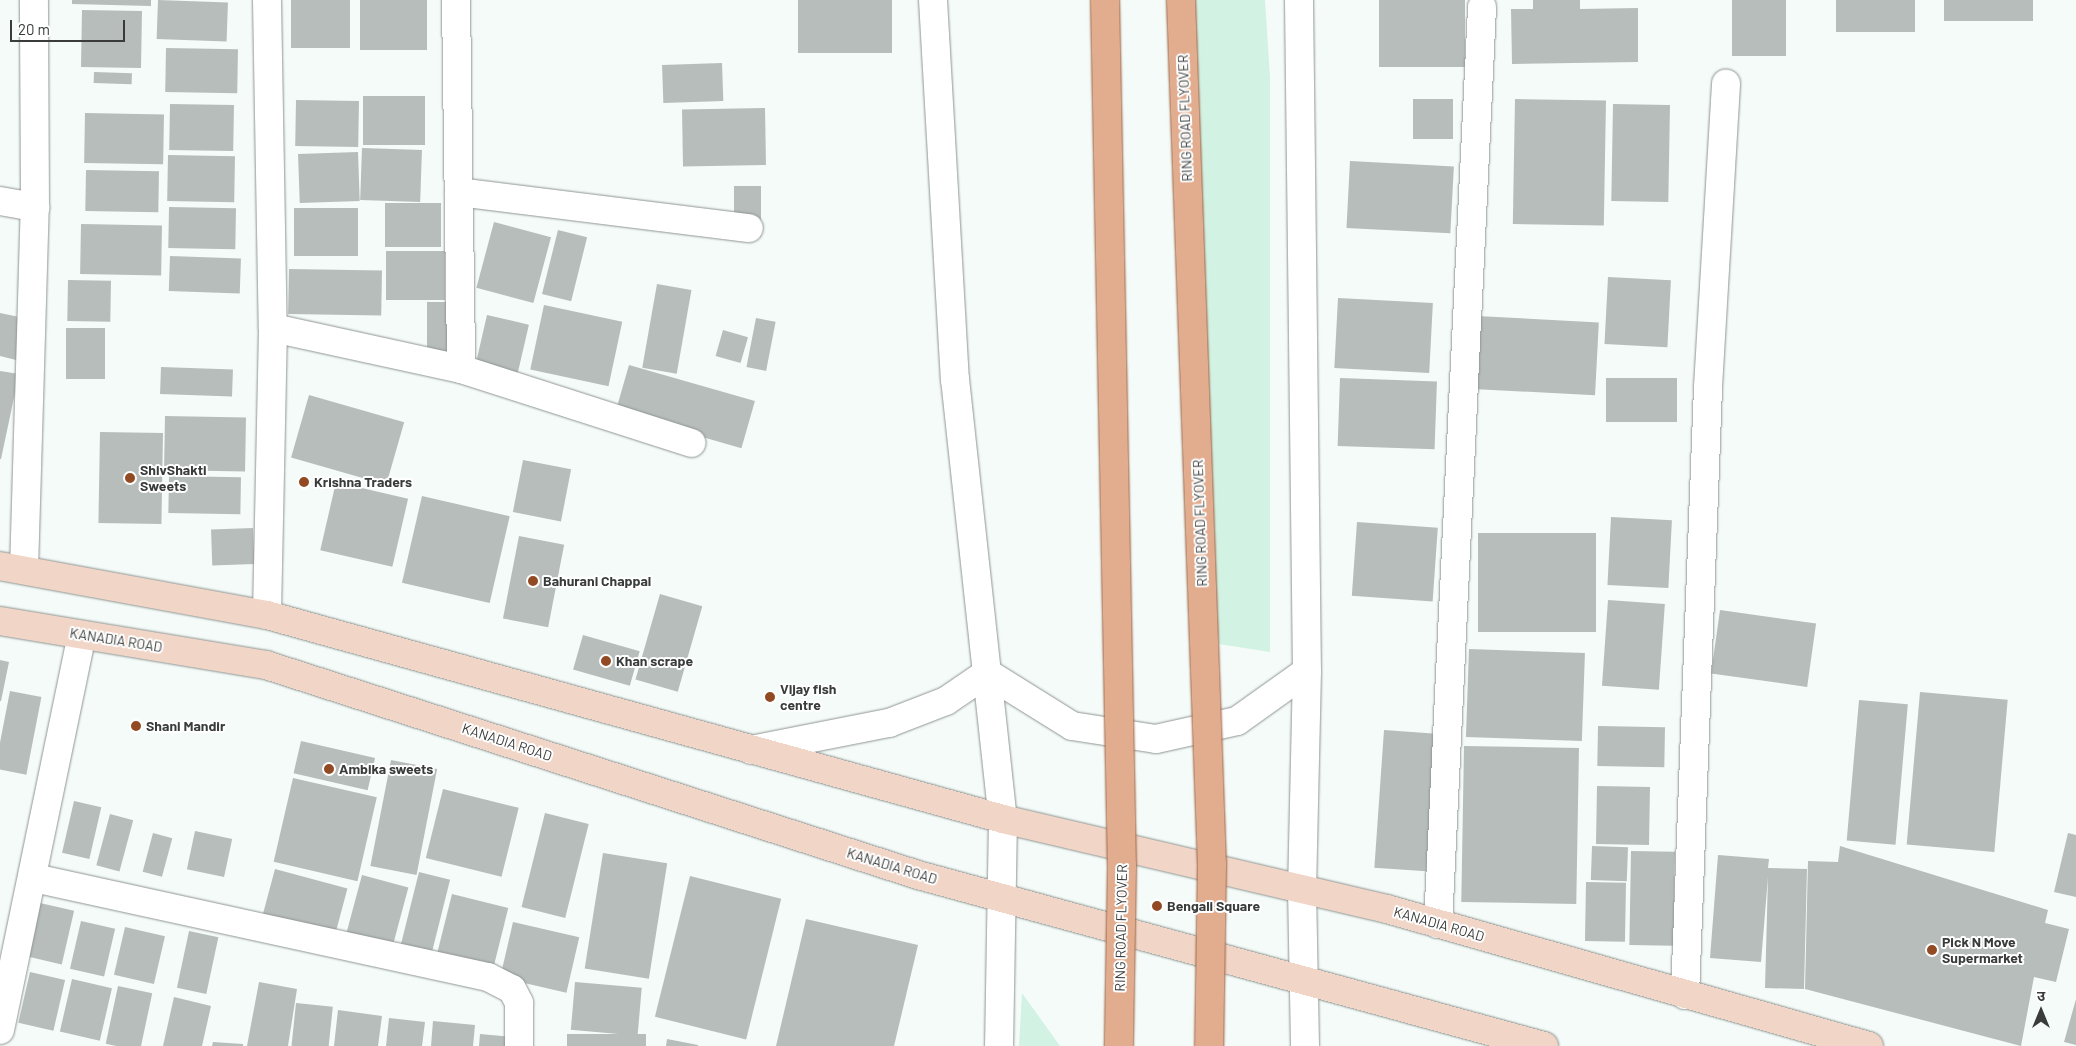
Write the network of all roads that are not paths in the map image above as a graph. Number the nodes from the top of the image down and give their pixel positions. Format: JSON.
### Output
{"nodes":[{"id":1,"x":34,"y":0,"type":"edge"},
{"id":2,"x":267,"y":0,"type":"edge"},
{"id":3,"x":456,"y":0,"type":"edge"},
{"id":4,"x":933,"y":0,"type":"edge"},
{"id":5,"x":1105,"y":0,"type":"edge"},
{"id":6,"x":1181,"y":0,"type":"edge"},
{"id":7,"x":1299,"y":0,"type":"edge"},
{"id":8,"x":1482,"y":8,"type":"dead end"},
{"id":9,"x":1726,"y":84,"type":"dead end"},
{"id":10,"x":459,"y":192,"type":"junction"},
{"id":11,"x":0,"y":201,"type":"edge"},
{"id":12,"x":35,"y":207,"type":"junction"},
{"id":13,"x":750,"y":228,"type":"dead end"},
{"id":14,"x":273,"y":328,"type":"junction"},
{"id":15,"x":461,"y":369,"type":"junction"},
{"id":16,"x":691,"y":443,"type":"dead end"},
{"id":17,"x":12,"y":568,"type":"edge"},
{"id":18,"x":267,"y":615,"type":"junction"},
{"id":19,"x":0,"y":621,"type":"edge"},
{"id":20,"x":82,"y":635,"type":"junction"},
{"id":21,"x":1307,"y":671,"type":"junction"},
{"id":22,"x":987,"y":673,"type":"junction"},
{"id":23,"x":751,"y":750,"type":"junction"},
{"id":24,"x":1003,"y":819,"type":"junction"},
{"id":25,"x":34,"y":878,"type":"junction"},
{"id":26,"x":1302,"y":889,"type":"junction"},
{"id":27,"x":1005,"y":899,"type":"junction"},
{"id":28,"x":1438,"y":924,"type":"junction"},
{"id":29,"x":1305,"y":979,"type":"junction"},
{"id":30,"x":1685,"y":994,"type":"junction"},
{"id":31,"x":0,"y":1030,"type":"edge"},
{"id":32,"x":519,"y":1046,"type":"edge"},
{"id":33,"x":998,"y":1046,"type":"edge"},
{"id":34,"x":1119,"y":1046,"type":"edge"},
{"id":35,"x":1208,"y":1046,"type":"edge"},
{"id":36,"x":1305,"y":1046,"type":"edge"},
{"id":37,"x":1544,"y":1046,"type":"edge"},
{"id":38,"x":1869,"y":1046,"type":"edge"}],
"edges":[{"from":1,"to":12,"type":"street"},
{"from":2,"to":14,"type":"street"},
{"from":3,"to":10,"type":"street"},
{"from":4,"to":22,"type":"street"},
{"from":5,"to":34,"type":"main road","name":"RING ROAD FLYOVER","bridge":true},
{"from":6,"to":35,"type":"main road","name":"RING ROAD FLYOVER","bridge":true},
{"from":7,"to":21,"type":"street"},
{"from":8,"to":28,"type":"street"},
{"from":9,"to":30,"type":"street"},
{"from":10,"to":13,"type":"street"},
{"from":10,"to":15,"type":"street"},
{"from":11,"to":12,"type":"street"},
{"from":12,"to":17,"type":"street"},
{"from":14,"to":15,"type":"street"},
{"from":14,"to":18,"type":"street"},
{"from":15,"to":16,"type":"street"},
{"from":17,"to":18,"type":"main road","name":"KANADIA ROAD"},
{"from":18,"to":23,"type":"main road","name":"KANADIA ROAD"},
{"from":19,"to":20,"type":"main road","name":"KANADIA ROAD"},
{"from":20,"to":25,"type":"street"},
{"from":20,"to":27,"type":"main road","name":"KANADIA ROAD"},
{"from":21,"to":22,"type":"street"},
{"from":21,"to":26,"type":"street"},
{"from":22,"to":23,"type":"street"},
{"from":22,"to":24,"type":"street"},
{"from":23,"to":24,"type":"main road","name":"KANADIA ROAD"},
{"from":24,"to":26,"type":"main road","name":"KANADIA ROAD"},
{"from":24,"to":27,"type":"street"},
{"from":25,"to":31,"type":"street"},
{"from":25,"to":32,"type":"street"},
{"from":26,"to":28,"type":"main road","name":"KANADIA ROAD"},
{"from":26,"to":29,"type":"street"},
{"from":27,"to":29,"type":"main road","name":"KANADIA ROAD"},
{"from":27,"to":33,"type":"street"},
{"from":28,"to":30,"type":"main road","name":"KANADIA ROAD"},
{"from":29,"to":36,"type":"street"},
{"from":29,"to":37,"type":"main road","name":"KANADIA ROAD"},
{"from":30,"to":38,"type":"main road","name":"KANADIA ROAD"}]}
